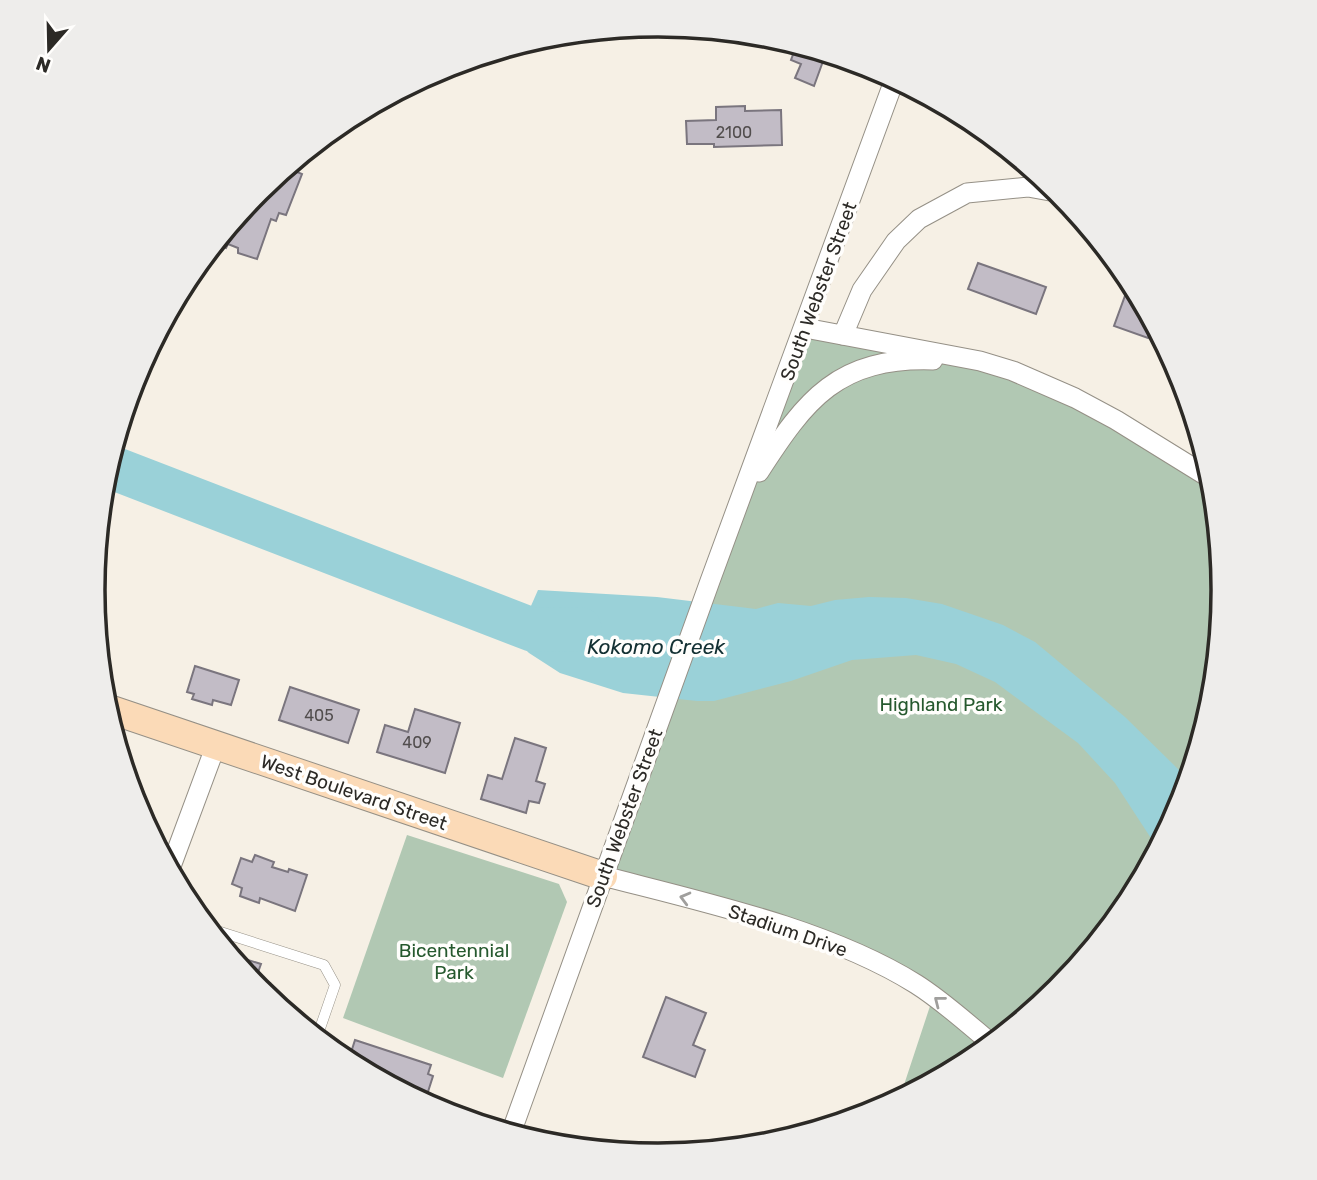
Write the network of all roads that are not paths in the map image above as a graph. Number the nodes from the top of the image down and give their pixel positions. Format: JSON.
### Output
{"nodes":[{"id":1,"x":891,"y":89,"type":"edge"},
{"id":2,"x":1039,"y":189,"type":"edge"},
{"id":3,"x":804,"y":328,"type":"junction"},
{"id":4,"x":843,"y":335,"type":"junction"},
{"id":5,"x":980,"y":361,"type":"junction"},
{"id":6,"x":1198,"y":471,"type":"edge"},
{"id":7,"x":739,"y":502,"type":"junction"},
{"id":8,"x":119,"y":712,"type":"edge"},
{"id":9,"x":216,"y":745,"type":"junction"},
{"id":10,"x":174,"y":858,"type":"edge"},
{"id":11,"x":603,"y":876,"type":"junction"},
{"id":12,"x":225,"y":934,"type":"edge"},
{"id":13,"x":320,"y":1028,"type":"edge"},
{"id":14,"x":984,"y":1037,"type":"edge"},
{"id":15,"x":514,"y":1124,"type":"edge"}],
"edges":[{"from":1,"to":3,"type":"street","name":"South Webster Street"},
{"from":2,"to":4,"type":"street"},
{"from":3,"to":4,"type":"street"},
{"from":3,"to":7,"type":"street","name":"South Webster Street"},
{"from":4,"to":5,"type":"street"},
{"from":5,"to":6,"type":"street"},
{"from":5,"to":7,"type":"street","name":"South Webster Street"},
{"from":7,"to":11,"type":"street","name":"South Webster Street"},
{"from":8,"to":9,"type":"main road","name":"West Boulevard Street"},
{"from":9,"to":10,"type":"street"},
{"from":9,"to":11,"type":"main road","name":"West Boulevard Street"},
{"from":14,"to":11,"type":"street","name":"Stadium Drive","one_way":true},
{"from":11,"to":15,"type":"street","name":"South Webster Street"},
{"from":12,"to":13,"type":"lane"}]}
